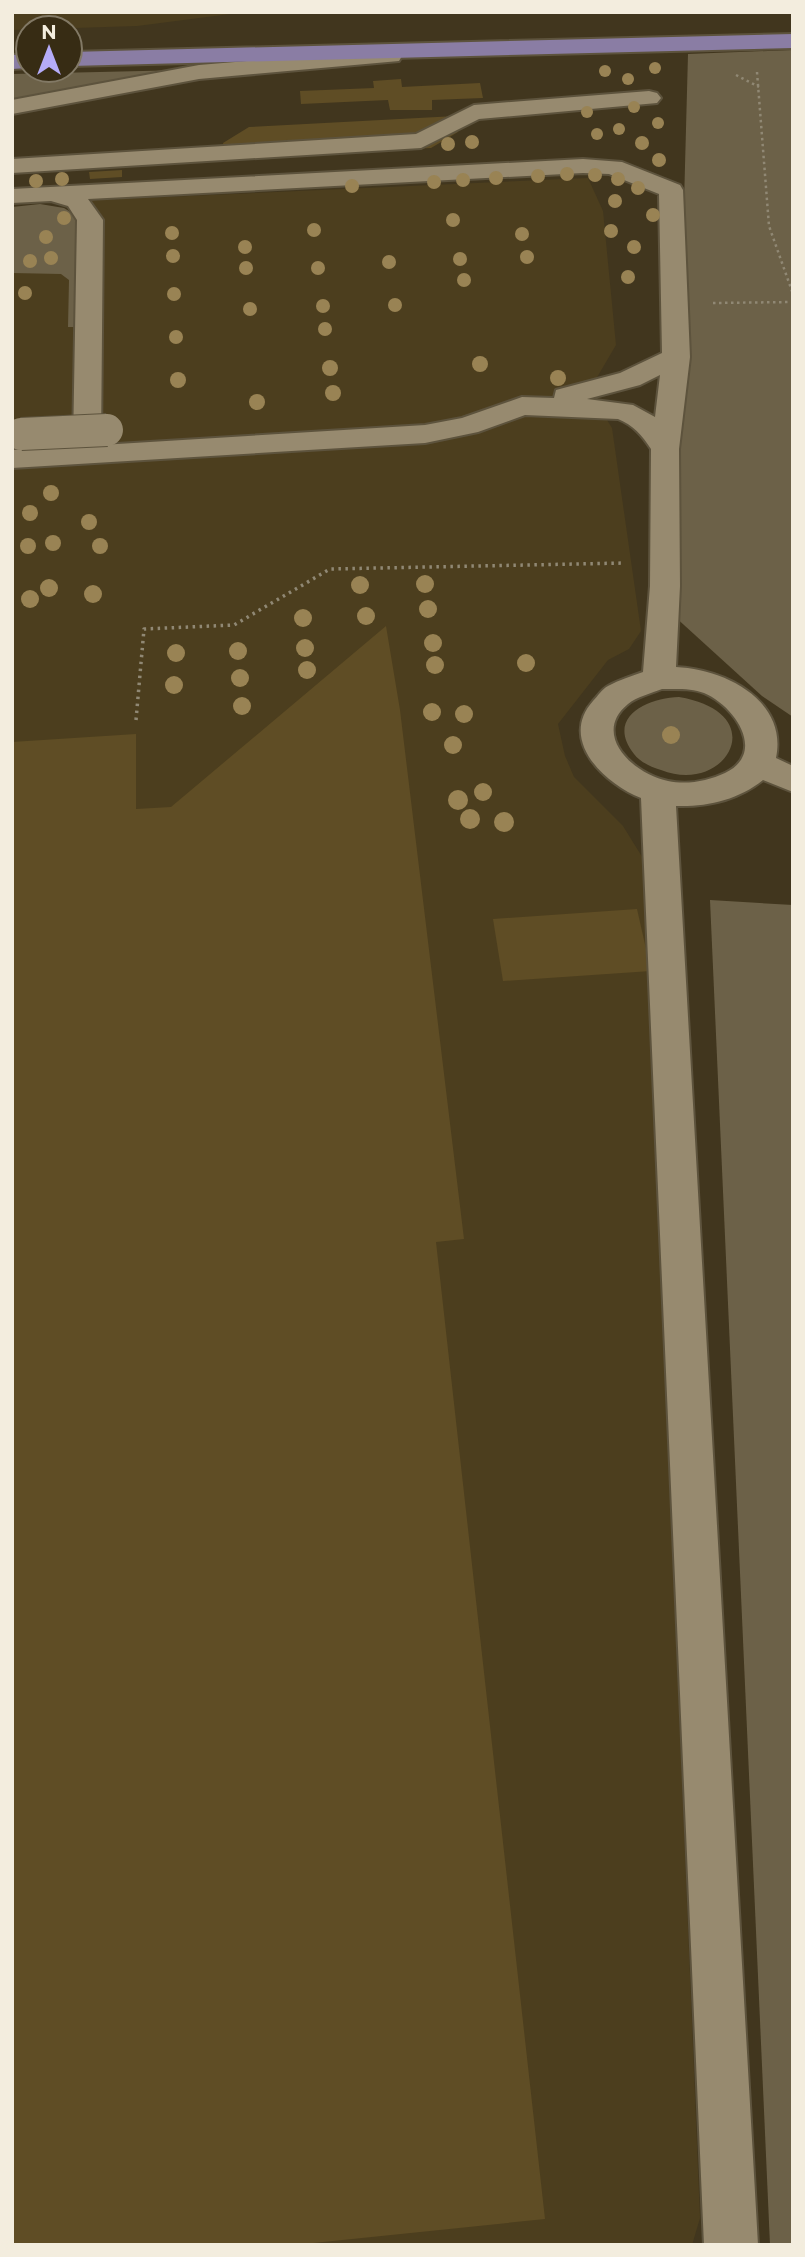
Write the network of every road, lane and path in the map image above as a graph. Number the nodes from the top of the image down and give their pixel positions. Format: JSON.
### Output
{"nodes":[{"id":1,"x":793,"y":26,"type":"edge"},
{"id":2,"x":430,"y":28,"type":"dead end"},
{"id":3,"x":313,"y":39,"type":"junction"},
{"id":4,"x":793,"y":41,"type":"edge"},
{"id":5,"x":84,"y":44,"type":"edge"},
{"id":6,"x":494,"y":48,"type":"junction"},
{"id":7,"x":84,"y":59,"type":"edge"},
{"id":8,"x":757,"y":69,"type":"dead end"},
{"id":9,"x":649,"y":98,"type":"dead end"},
{"id":10,"x":12,"y":107,"type":"edge"},
{"id":11,"x":12,"y":166,"type":"edge"},
{"id":12,"x":52,"y":194,"type":"junction"},
{"id":13,"x":12,"y":196,"type":"edge"},
{"id":14,"x":793,"y":294,"type":"edge"},
{"id":15,"x":793,"y":302,"type":"edge"},
{"id":16,"x":703,"y":307,"type":"dead end"},
{"id":17,"x":676,"y":357,"type":"junction"},
{"id":18,"x":522,"y":406,"type":"junction"},
{"id":19,"x":15,"y":443,"type":"edge"},
{"id":20,"x":665,"y":449,"type":"junction"},
{"id":21,"x":87,"y":455,"type":"junction"},
{"id":22,"x":665,"y":548,"type":"junction"},
{"id":23,"x":659,"y":678,"type":"junction"},
{"id":24,"x":136,"y":720,"type":"dead end"},
{"id":25,"x":757,"y":763,"type":"junction"},
{"id":26,"x":793,"y":780,"type":"edge"},
{"id":27,"x":658,"y":792,"type":"junction"},
{"id":28,"x":732,"y":2245,"type":"edge"}],
"edges":[{"from":1,"to":3,"type":"main road"},
{"from":2,"to":3,"type":"main road"},
{"from":3,"to":5,"type":"main road"},
{"from":4,"to":6,"type":"main road"},
{"from":6,"to":7,"type":"main road"},
{"from":6,"to":10,"type":"lane"},
{"from":8,"to":14,"type":"path"},
{"from":9,"to":11,"type":"lane"},
{"from":12,"to":13,"type":"lane"},
{"from":12,"to":17,"type":"lane"},
{"from":12,"to":21,"type":"lane"},
{"from":15,"to":16,"type":"path"},
{"from":17,"to":18,"type":"lane"},
{"from":17,"to":20,"type":"lane"},
{"from":18,"to":19,"type":"lane","bridge":true},
{"from":18,"to":20,"type":"lane"},
{"from":18,"to":21,"type":"lane"},
{"from":19,"to":21,"type":"lane"},
{"from":20,"to":22,"type":"lane"},
{"from":22,"to":23,"type":"lane"},
{"from":22,"to":24,"type":"path"},
{"from":23,"to":25,"type":"lane"},
{"from":23,"to":27,"type":"lane"},
{"from":25,"to":26,"type":"lane"},
{"from":25,"to":27,"type":"lane"},
{"from":27,"to":28,"type":"lane"}]}
